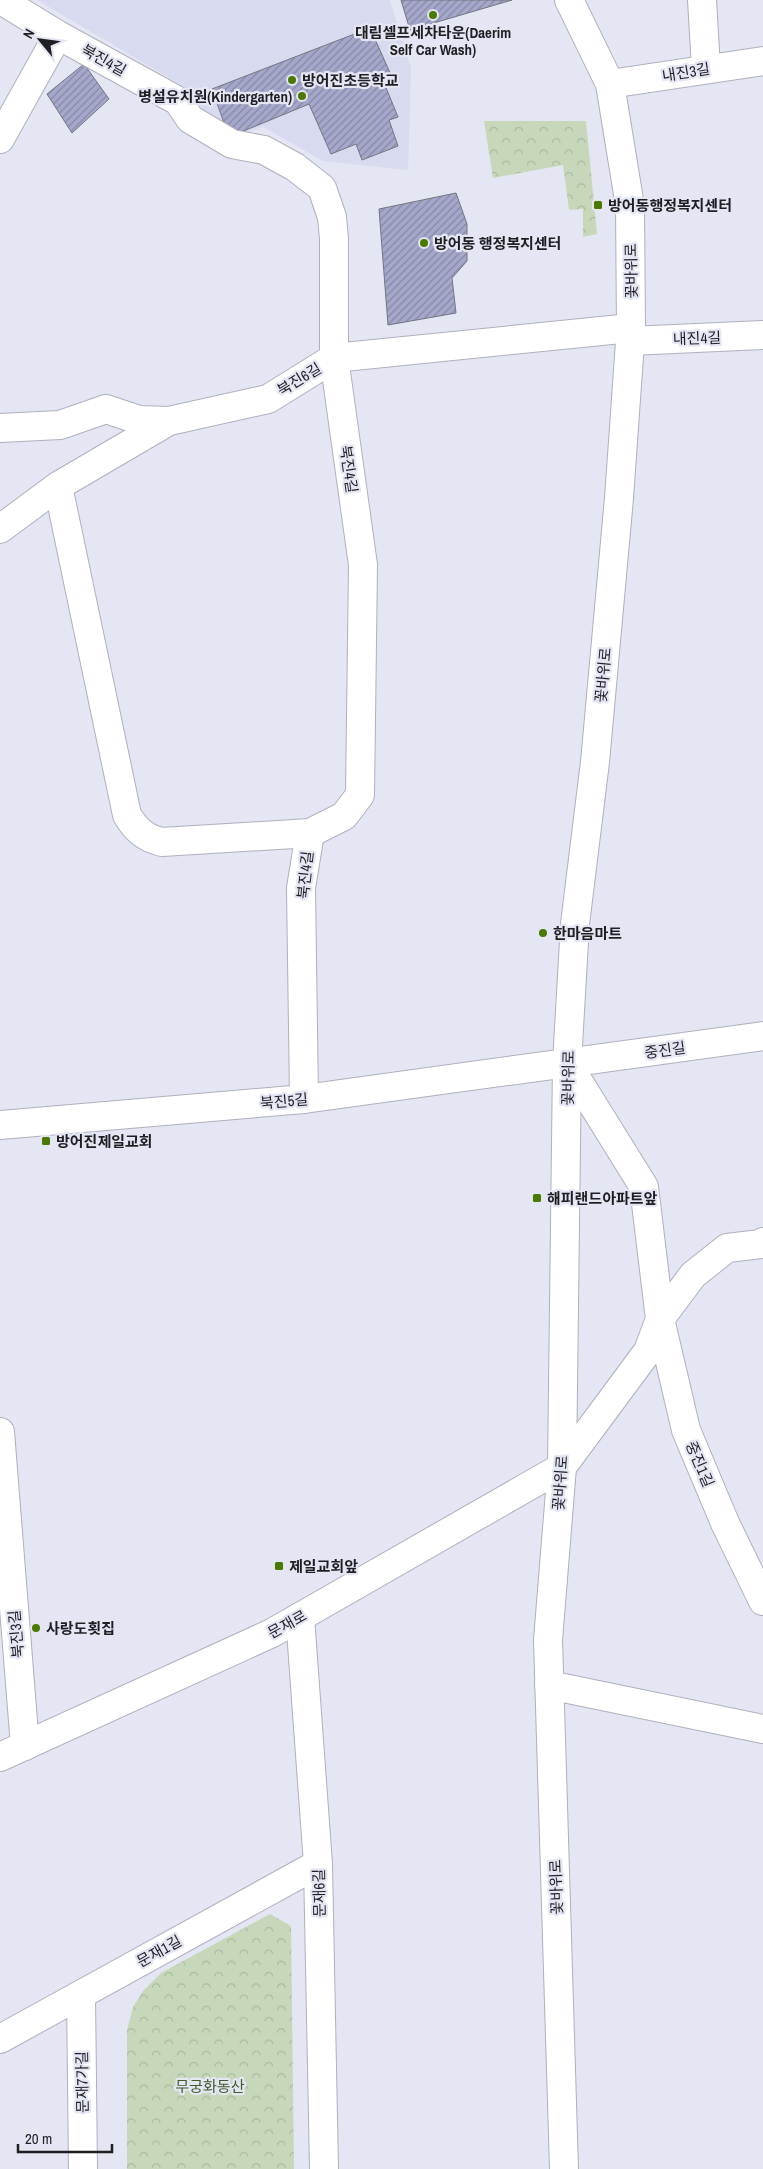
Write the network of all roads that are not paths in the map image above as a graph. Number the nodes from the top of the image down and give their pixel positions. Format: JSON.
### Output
{"nodes":[{"id":1,"x":1,"y":0,"type":"edge"},
{"id":2,"x":568,"y":0,"type":"edge"},
{"id":3,"x":702,"y":0,"type":"edge"},
{"id":4,"x":58,"y":35,"type":"junction"},
{"id":5,"x":763,"y":61,"type":"edge"},
{"id":6,"x":706,"y":68,"type":"junction"},
{"id":7,"x":610,"y":84,"type":"junction"},
{"id":8,"x":0,"y":139,"type":"edge"},
{"id":9,"x":631,"y":334,"type":"junction"},
{"id":10,"x":763,"y":335,"type":"edge"},
{"id":11,"x":334,"y":358,"type":"junction"},
{"id":12,"x":169,"y":420,"type":"junction"},
{"id":13,"x":0,"y":428,"type":"edge"},
{"id":14,"x":58,"y":486,"type":"junction"},
{"id":15,"x":0,"y":529,"type":"edge"},
{"id":16,"x":310,"y":832,"type":"junction"},
{"id":17,"x":763,"y":1036,"type":"edge"},
{"id":18,"x":567,"y":1063,"type":"junction"},
{"id":19,"x":304,"y":1099,"type":"junction"},
{"id":20,"x":0,"y":1125,"type":"edge"},
{"id":21,"x":763,"y":1242,"type":"edge"},
{"id":22,"x":660,"y":1320,"type":"junction"},
{"id":23,"x":0,"y":1432,"type":"edge"},
{"id":24,"x":562,"y":1468,"type":"junction"},
{"id":25,"x":763,"y":1601,"type":"edge"},
{"id":26,"x":300,"y":1617,"type":"junction"},
{"id":27,"x":9,"y":1650,"type":"edge"},
{"id":28,"x":550,"y":1685,"type":"junction"},
{"id":29,"x":763,"y":1729,"type":"edge"},
{"id":30,"x":25,"y":1746,"type":"junction"},
{"id":31,"x":0,"y":1757,"type":"edge"},
{"id":32,"x":318,"y":1864,"type":"junction"},
{"id":33,"x":81,"y":1995,"type":"junction"},
{"id":34,"x":0,"y":2039,"type":"edge"},
{"id":35,"x":83,"y":2169,"type":"edge"},
{"id":36,"x":324,"y":2169,"type":"edge"},
{"id":37,"x":564,"y":2169,"type":"edge"}],
"edges":[{"from":1,"to":4,"type":"street","name":"북진4길"},
{"from":2,"to":7,"type":"street","name":"꽃바위로"},
{"from":3,"to":6,"type":"street"},
{"from":4,"to":8,"type":"street"},
{"from":4,"to":11,"type":"street","name":"북진4길"},
{"from":5,"to":6,"type":"street","name":"내진3길"},
{"from":6,"to":7,"type":"street","name":"내진3길"},
{"from":7,"to":9,"type":"street","name":"꽃바위로"},
{"from":9,"to":10,"type":"street","name":"내진4길"},
{"from":9,"to":11,"type":"street","name":"북진6길"},
{"from":9,"to":18,"type":"street","name":"꽃바위로"},
{"from":11,"to":12,"type":"street","name":"북진6길"},
{"from":11,"to":16,"type":"street","name":"북진4길"},
{"from":12,"to":13,"type":"street"},
{"from":12,"to":14,"type":"street","name":"북진6길"},
{"from":14,"to":15,"type":"street","name":"북진6길"},
{"from":14,"to":16,"type":"street"},
{"from":16,"to":19,"type":"street","name":"북진4길"},
{"from":17,"to":18,"type":"street","name":"중진길"},
{"from":18,"to":19,"type":"street","name":"북진5길"},
{"from":18,"to":22,"type":"street","name":"중진1길"},
{"from":18,"to":24,"type":"street","name":"꽃바위로"},
{"from":19,"to":20,"type":"street","name":"북진5길"},
{"from":21,"to":22,"type":"street","name":"중진1길"},
{"from":22,"to":24,"type":"street","name":"중진1길"},
{"from":22,"to":25,"type":"street","name":"중진1길"},
{"from":23,"to":27,"type":"street","name":"북진3길"},
{"from":24,"to":26,"type":"street","name":"문재로"},
{"from":24,"to":28,"type":"street","name":"꽃바위로"},
{"from":26,"to":30,"type":"street","name":"문재로"},
{"from":26,"to":32,"type":"street","name":"문재6길"},
{"from":27,"to":30,"type":"street","name":"북진3길"},
{"from":28,"to":29,"type":"street"},
{"from":28,"to":37,"type":"street","name":"꽃바위로"},
{"from":30,"to":31,"type":"street","name":"문재로"},
{"from":32,"to":33,"type":"street","name":"문재1길"},
{"from":32,"to":36,"type":"street","name":"문재6길"},
{"from":33,"to":34,"type":"street","name":"문재1길"},
{"from":33,"to":35,"type":"street","name":"문재7가길"}]}
